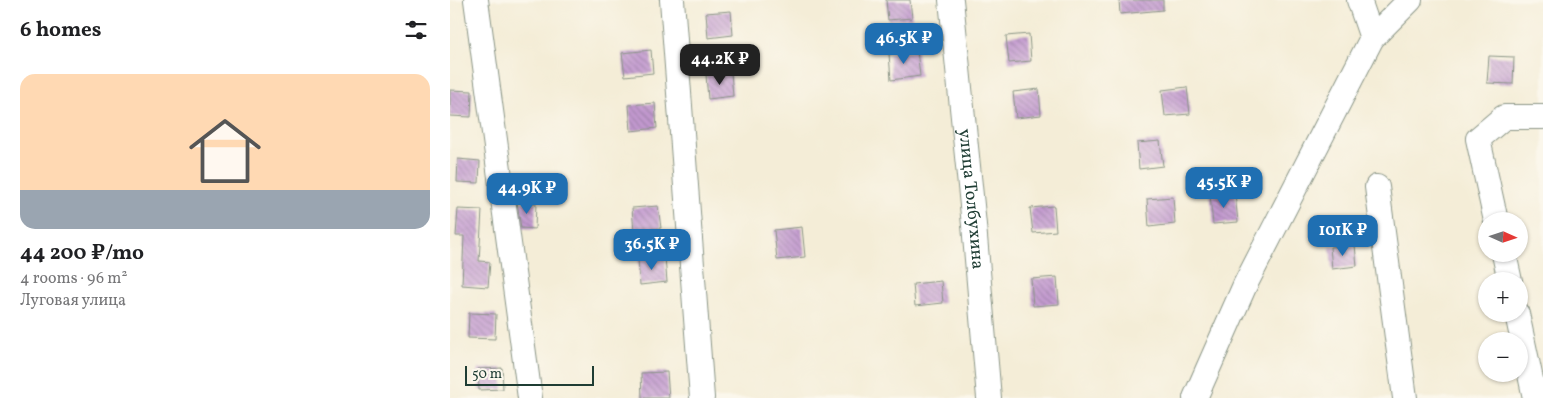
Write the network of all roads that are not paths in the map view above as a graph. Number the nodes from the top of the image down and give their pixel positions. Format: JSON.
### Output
{"nodes":[{"id":1,"x":476,"y":0,"type":"edge"},
{"id":2,"x":672,"y":0,"type":"edge"},
{"id":3,"x":951,"y":0,"type":"edge"},
{"id":4,"x":1359,"y":0,"type":"edge"},
{"id":5,"x":1410,"y":0,"type":"edge"},
{"id":6,"x":1372,"y":38,"type":"junction"},
{"id":7,"x":1543,"y":117,"type":"edge"},
{"id":8,"x":1377,"y":187,"type":"dead end"},
{"id":9,"x":1494,"y":212,"type":"edge"},
{"id":10,"x":1519,"y":322,"type":"edge"},
{"id":11,"x":530,"y":398,"type":"edge"},
{"id":12,"x":702,"y":398,"type":"edge"},
{"id":13,"x":989,"y":398,"type":"edge"},
{"id":14,"x":1194,"y":398,"type":"edge"},
{"id":15,"x":1405,"y":398,"type":"edge"},
{"id":16,"x":1535,"y":398,"type":"edge"}],
"edges":[{"from":1,"to":11,"type":"street"},
{"from":2,"to":12,"type":"street"},
{"from":3,"to":13,"type":"street","name":"улица Толбухина"},
{"from":4,"to":6,"type":"street"},
{"from":5,"to":6,"type":"street"},
{"from":6,"to":14,"type":"street"},
{"from":7,"to":9,"type":"street"},
{"from":8,"to":15,"type":"street"},
{"from":10,"to":16,"type":"street"}]}
